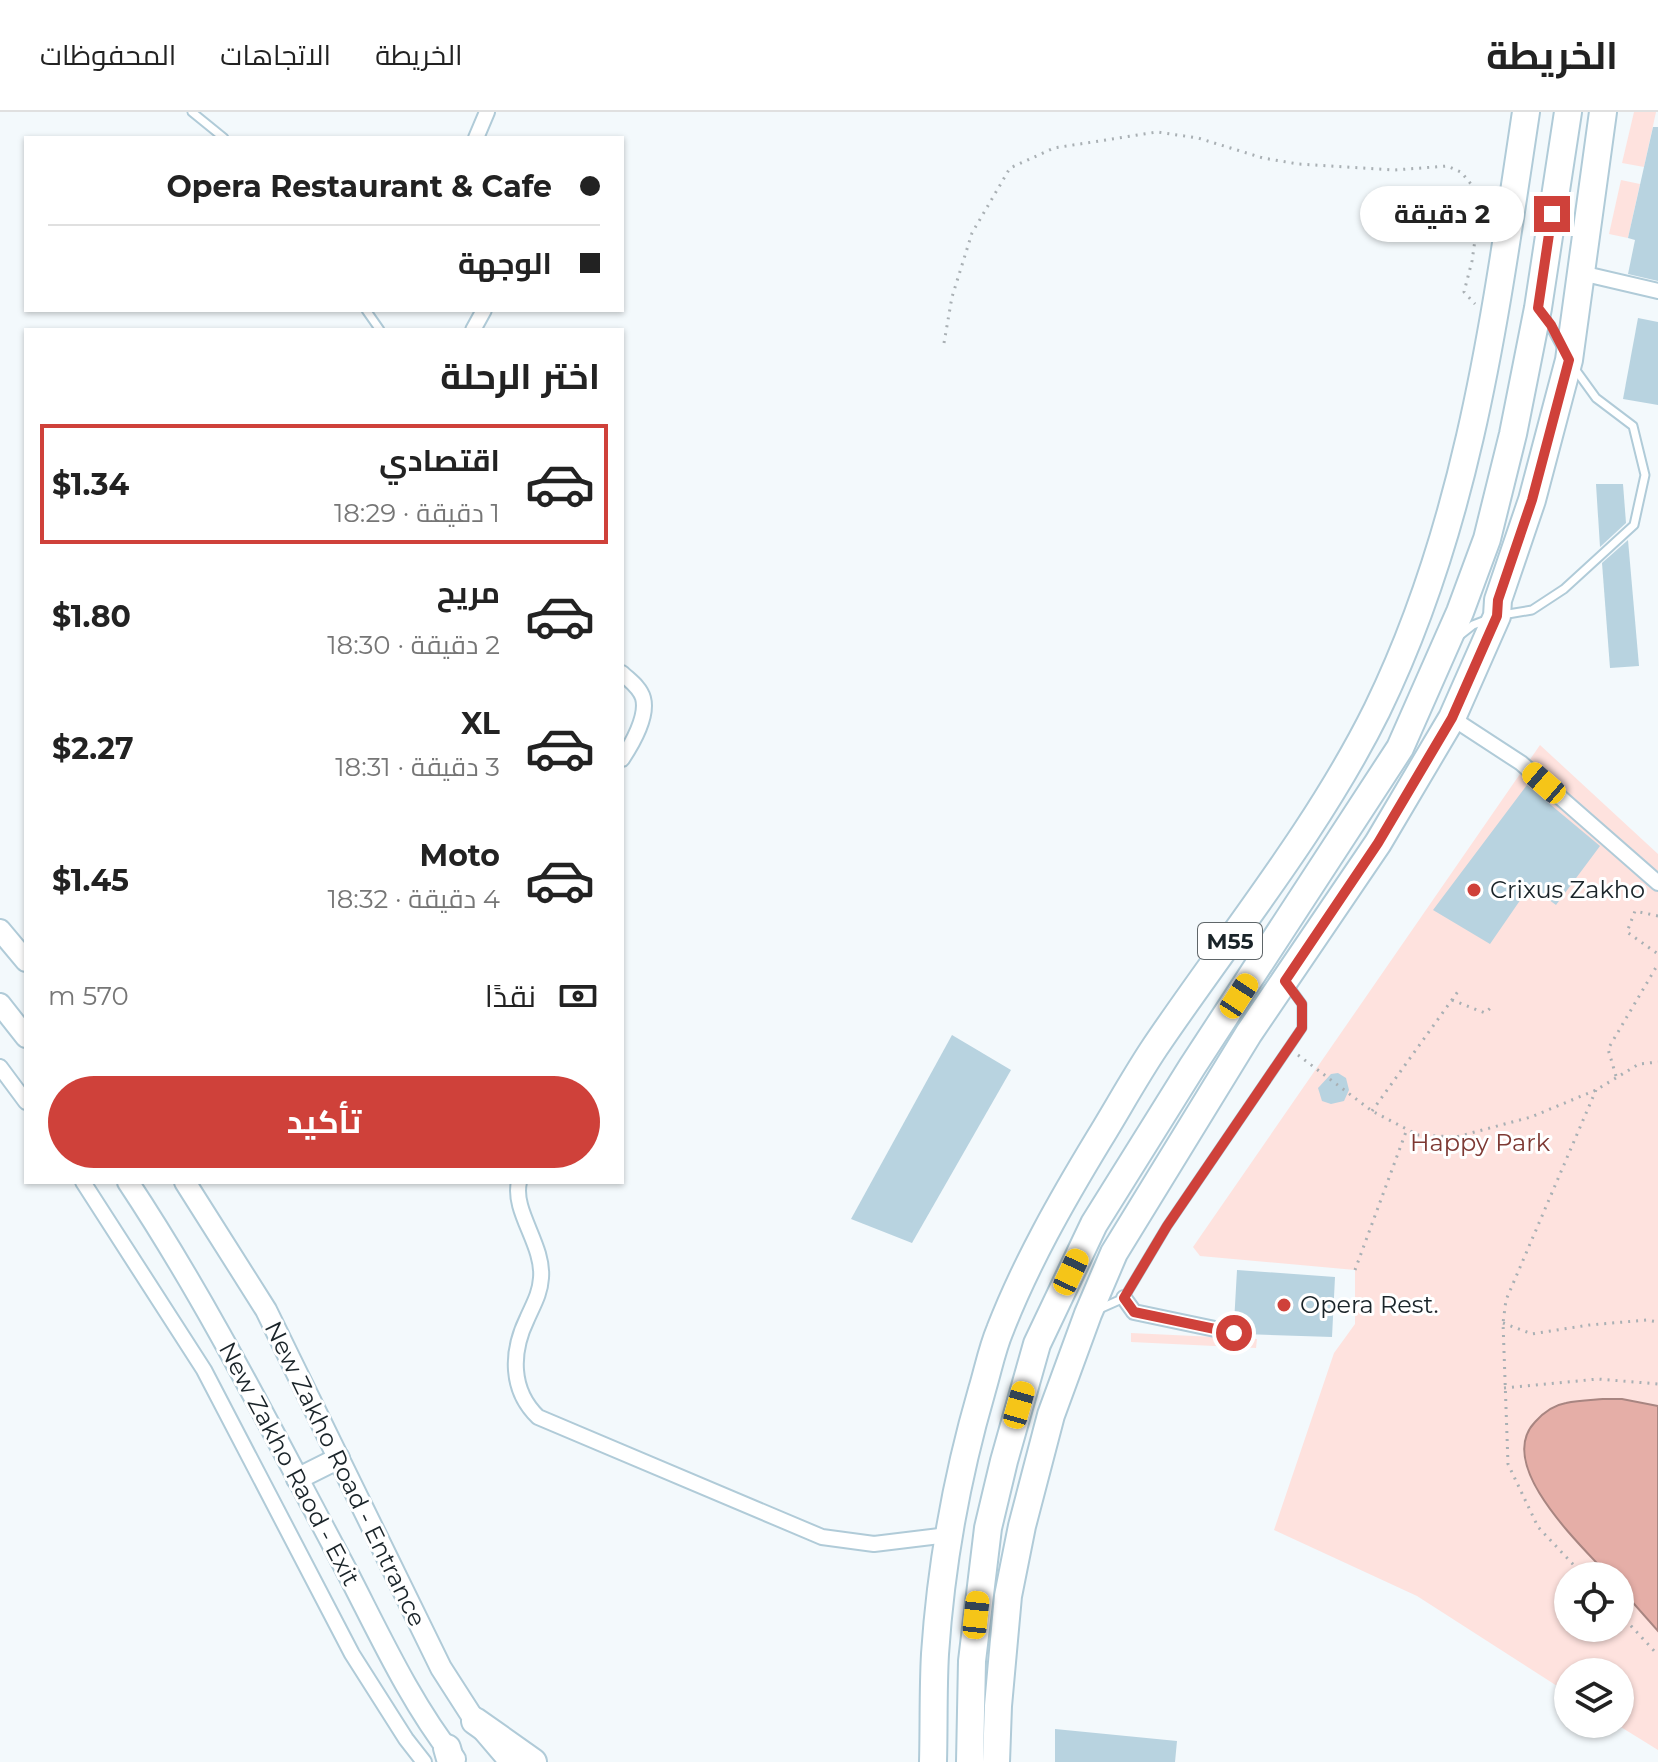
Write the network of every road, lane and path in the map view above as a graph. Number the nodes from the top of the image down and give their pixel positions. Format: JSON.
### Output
{"nodes":[{"id":1,"x":192,"y":112,"type":"edge"},
{"id":2,"x":487,"y":112,"type":"edge"},
{"id":3,"x":1526,"y":112,"type":"edge"},
{"id":4,"x":1568,"y":112,"type":"edge"},
{"id":5,"x":1603,"y":112,"type":"edge"},
{"id":6,"x":222,"y":136,"type":"edge"},
{"id":7,"x":477,"y":136,"type":"edge"},
{"id":8,"x":1581,"y":273,"type":"junction"},
{"id":9,"x":1658,"y":291,"type":"edge"},
{"id":10,"x":1538,"y":308,"type":"junction"},
{"id":11,"x":1495,"y":316,"type":"junction"},
{"id":12,"x":944,"y":343,"type":"dead end"},
{"id":13,"x":1569,"y":360,"type":"junction"},
{"id":14,"x":1497,"y":616,"type":"junction"},
{"id":15,"x":1444,"y":647,"type":"junction"},
{"id":16,"x":624,"y":675,"type":"edge"},
{"id":17,"x":1452,"y":718,"type":"junction"},
{"id":18,"x":624,"y":755,"type":"edge"},
{"id":19,"x":1658,"y":883,"type":"edge"},
{"id":20,"x":1658,"y":916,"type":"edge"},
{"id":21,"x":0,"y":930,"type":"edge"},
{"id":22,"x":1658,"y":954,"type":"edge"},
{"id":23,"x":24,"y":959,"type":"edge"},
{"id":24,"x":1658,"y":964,"type":"edge"},
{"id":25,"x":1285,"y":981,"type":"junction"},
{"id":26,"x":1459,"y":990,"type":"dead end"},
{"id":27,"x":1452,"y":1000,"type":"junction"},
{"id":28,"x":0,"y":1004,"type":"edge"},
{"id":29,"x":1494,"y":1005,"type":"dead end"},
{"id":30,"x":24,"y":1034,"type":"edge"},
{"id":31,"x":1288,"y":1048,"type":"junction"},
{"id":32,"x":1658,"y":1062,"type":"edge"},
{"id":33,"x":0,"y":1067,"type":"edge"},
{"id":34,"x":1616,"y":1076,"type":"junction"},
{"id":35,"x":1596,"y":1090,"type":"junction"},
{"id":36,"x":24,"y":1099,"type":"edge"},
{"id":37,"x":1372,"y":1111,"type":"junction"},
{"id":38,"x":1407,"y":1129,"type":"junction"},
{"id":39,"x":84,"y":1184,"type":"edge"},
{"id":40,"x":129,"y":1184,"type":"edge"},
{"id":41,"x":186,"y":1184,"type":"edge"},
{"id":42,"x":519,"y":1184,"type":"edge"},
{"id":43,"x":1355,"y":1270,"type":"dead end"},
{"id":44,"x":1124,"y":1298,"type":"junction"},
{"id":45,"x":1088,"y":1314,"type":"junction"},
{"id":46,"x":1658,"y":1322,"type":"edge"},
{"id":47,"x":1503,"y":1323,"type":"junction"},
{"id":48,"x":1234,"y":1333,"type":"dead end"},
{"id":49,"x":1658,"y":1384,"type":"edge"},
{"id":50,"x":1504,"y":1388,"type":"junction"},
{"id":51,"x":1019,"y":1405,"type":"junction"},
{"id":52,"x":1051,"y":1415,"type":"junction"},
{"id":53,"x":339,"y":1458,"type":"junction"},
{"id":54,"x":297,"y":1479,"type":"junction"},
{"id":55,"x":948,"y":1535,"type":"junction"},
{"id":56,"x":1571,"y":1562,"type":"edge"},
{"id":57,"x":1634,"y":1629,"type":"edge"},
{"id":58,"x":1658,"y":1655,"type":"edge"},
{"id":59,"x":475,"y":1721,"type":"junction"},
{"id":60,"x":452,"y":1757,"type":"edge"},
{"id":61,"x":424,"y":1762,"type":"edge"},
{"id":62,"x":510,"y":1762,"type":"edge"},
{"id":63,"x":533,"y":1762,"type":"edge"},
{"id":64,"x":933,"y":1762,"type":"edge"},
{"id":65,"x":970,"y":1762,"type":"edge"},
{"id":66,"x":996,"y":1762,"type":"edge"}],
"edges":[{"from":1,"to":6,"type":"lane"},
{"from":2,"to":7,"type":"street"},
{"from":3,"to":11,"type":"highway","number":"M55"},
{"from":4,"to":10,"type":"highway","number":"M55"},
{"from":5,"to":8,"type":"highway"},
{"from":8,"to":9,"type":"street"},
{"from":8,"to":13,"type":"highway"},
{"from":10,"to":13,"type":"lane"},
{"from":10,"to":15,"type":"highway","number":"M55"},
{"from":11,"to":12,"type":"path"},
{"from":11,"to":55,"type":"highway","number":"M55"},
{"from":13,"to":14,"type":"highway"},
{"from":13,"to":14,"type":"lane"},
{"from":14,"to":15,"type":"lane"},
{"from":14,"to":17,"type":"highway"},
{"from":15,"to":51,"type":"highway","number":"M55"},
{"from":16,"to":18,"type":"street"},
{"from":17,"to":19,"type":"street"},
{"from":17,"to":25,"type":"highway"},
{"from":20,"to":22,"type":"path"},
{"from":21,"to":23,"type":"main road"},
{"from":24,"to":34,"type":"path"},
{"from":25,"to":31,"type":"lane"},
{"from":25,"to":45,"type":"highway"},
{"from":26,"to":27,"type":"path"},
{"from":27,"to":29,"type":"path"},
{"from":27,"to":37,"type":"path"},
{"from":28,"to":30,"type":"main road"},
{"from":31,"to":37,"type":"path"},
{"from":31,"to":44,"type":"lane"},
{"from":32,"to":34,"type":"path"},
{"from":33,"to":36,"type":"street"},
{"from":34,"to":35,"type":"path"},
{"from":35,"to":38,"type":"path"},
{"from":35,"to":47,"type":"path"},
{"from":37,"to":38,"type":"path"},
{"from":38,"to":43,"type":"path"},
{"from":39,"to":61,"type":"street"},
{"from":40,"to":54,"type":"main road","name":"New Zakho Raod - Exit"},
{"from":41,"to":53,"type":"main road","name":"New Zakho Road - Entrance"},
{"from":42,"to":55,"type":"street"},
{"from":44,"to":45,"type":"lane"},
{"from":44,"to":48,"type":"street"},
{"from":45,"to":52,"type":"highway"},
{"from":46,"to":47,"type":"path"},
{"from":47,"to":50,"type":"path"},
{"from":49,"to":50,"type":"path"},
{"from":50,"to":56,"type":"path"},
{"from":51,"to":52,"type":"highway"},
{"from":51,"to":65,"type":"highway","number":"M55"},
{"from":52,"to":66,"type":"highway"},
{"from":53,"to":54,"type":"main road"},
{"from":53,"to":59,"type":"main road","name":"New Zakho Road - Entrance"},
{"from":54,"to":60,"type":"main road","name":"New Zakho Raod - Exit"},
{"from":55,"to":64,"type":"highway","number":"M55"},
{"from":57,"to":58,"type":"path"},
{"from":59,"to":62,"type":"main road","name":"New Zakho Road - Entrance"},
{"from":59,"to":63,"type":"highway"}]}
